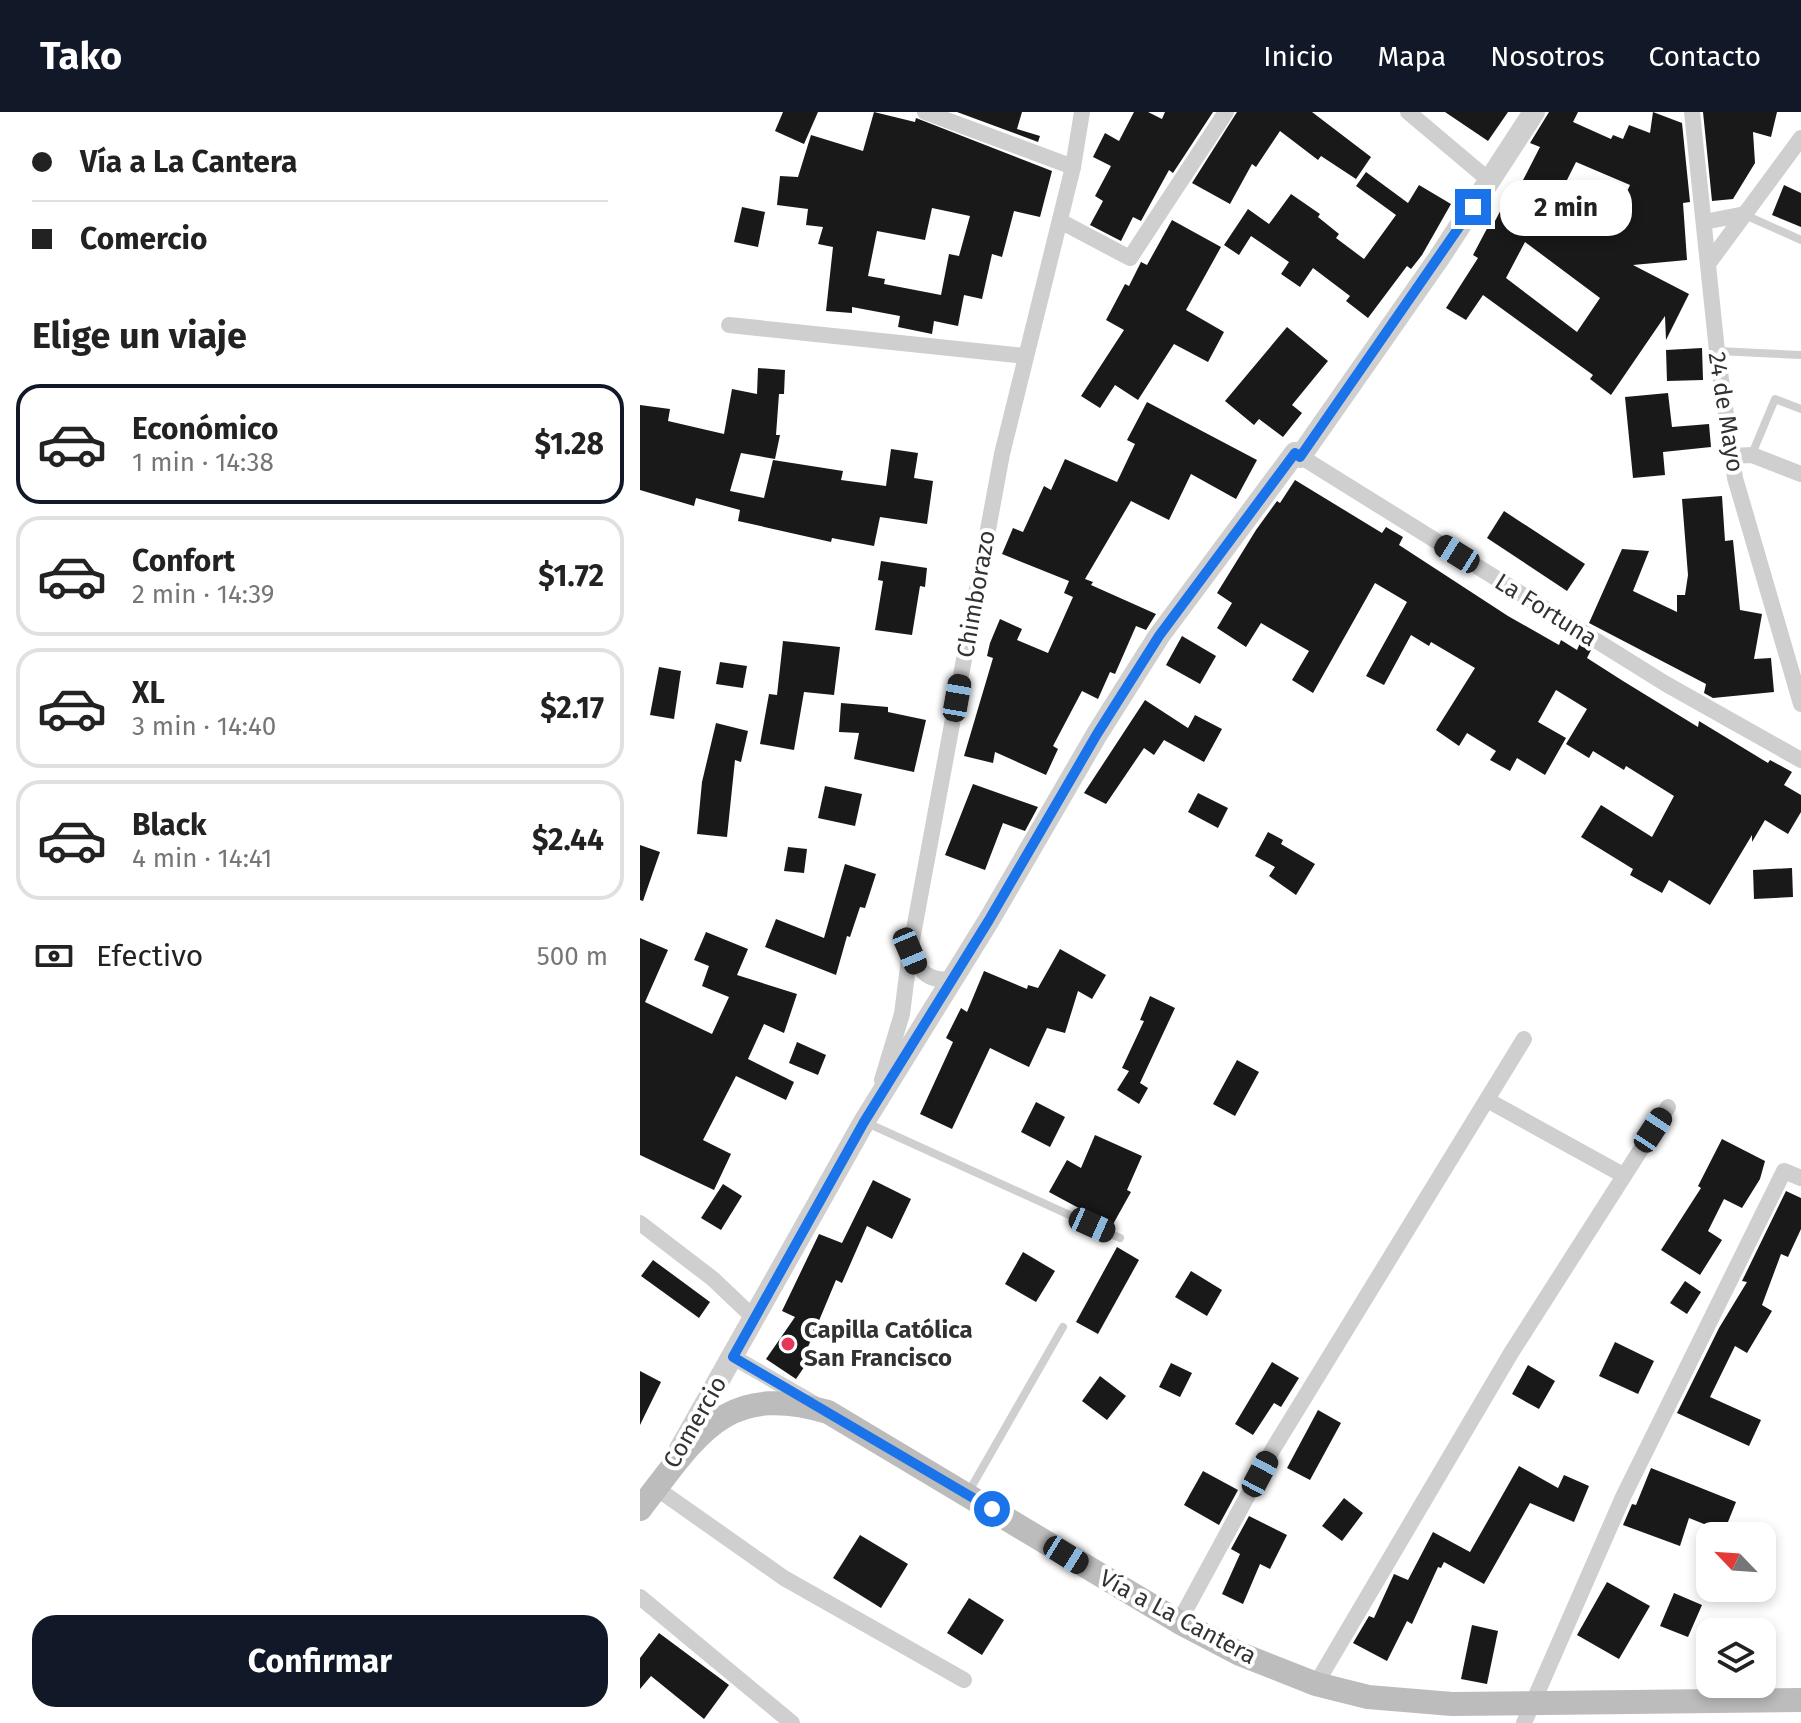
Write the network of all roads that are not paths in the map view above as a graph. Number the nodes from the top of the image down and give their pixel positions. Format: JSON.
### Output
{"nodes":[{"id":1,"x":925,"y":112,"type":"edge"},
{"id":2,"x":1082,"y":112,"type":"edge"},
{"id":3,"x":1226,"y":112,"type":"edge"},
{"id":4,"x":1408,"y":112,"type":"edge"},
{"id":5,"x":1534,"y":112,"type":"edge"},
{"id":6,"x":1692,"y":112,"type":"edge"},
{"id":7,"x":1801,"y":138,"type":"edge"},
{"id":8,"x":1073,"y":167,"type":"junction"},
{"id":9,"x":1490,"y":181,"type":"junction"},
{"id":10,"x":1745,"y":214,"type":"junction"},
{"id":11,"x":1060,"y":221,"type":"junction"},
{"id":12,"x":1704,"y":222,"type":"junction"},
{"id":13,"x":1801,"y":240,"type":"edge"},
{"id":14,"x":1708,"y":264,"type":"junction"},
{"id":15,"x":729,"y":325,"type":"dead end"},
{"id":16,"x":1717,"y":351,"type":"junction"},
{"id":17,"x":1801,"y":355,"type":"edge"},
{"id":18,"x":1025,"y":356,"type":"junction"},
{"id":19,"x":1801,"y":409,"type":"edge"},
{"id":20,"x":1298,"y":455,"type":"junction"},
{"id":21,"x":1752,"y":455,"type":"junction"},
{"id":22,"x":1732,"y":456,"type":"junction"},
{"id":23,"x":1801,"y":474,"type":"edge"},
{"id":24,"x":1801,"y":704,"type":"edge"},
{"id":25,"x":1801,"y":760,"type":"edge"},
{"id":26,"x":910,"y":951,"type":"junction"},
{"id":27,"x":953,"y":979,"type":"junction"},
{"id":28,"x":1524,"y":1039,"type":"dead end"},
{"id":29,"x":1489,"y":1101,"type":"junction"},
{"id":30,"x":1668,"y":1107,"type":"dead end"},
{"id":31,"x":864,"y":1122,"type":"junction"},
{"id":32,"x":1623,"y":1175,"type":"junction"},
{"id":33,"x":1801,"y":1178,"type":"edge"},
{"id":34,"x":640,"y":1223,"type":"edge"},
{"id":35,"x":1120,"y":1238,"type":"dead end"},
{"id":36,"x":754,"y":1318,"type":"junction"},
{"id":37,"x":1063,"y":1327,"type":"dead end"},
{"id":38,"x":733,"y":1357,"type":"junction"},
{"id":39,"x":828,"y":1412,"type":"junction"},
{"id":40,"x":656,"y":1488,"type":"junction"},
{"id":41,"x":968,"y":1494,"type":"junction"},
{"id":42,"x":640,"y":1509,"type":"edge"},
{"id":43,"x":640,"y":1597,"type":"edge"},
{"id":44,"x":1179,"y":1622,"type":"junction"},
{"id":45,"x":964,"y":1680,"type":"dead end"},
{"id":46,"x":1316,"y":1684,"type":"junction"},
{"id":47,"x":1801,"y":1700,"type":"edge"},
{"id":48,"x":1527,"y":1714,"type":"edge"},
{"id":49,"x":792,"y":1723,"type":"edge"}],
"edges":[{"from":1,"to":8,"type":"street"},
{"from":2,"to":8,"type":"street","name":"Chimborazo"},
{"from":3,"to":11,"type":"street"},
{"from":4,"to":9,"type":"street"},
{"from":5,"to":9,"type":"street","name":"Comercio"},
{"from":6,"to":12,"type":"street","name":"24 de Mayo"},
{"from":7,"to":10,"type":"street"},
{"from":8,"to":11,"type":"street","name":"Chimborazo"},
{"from":9,"to":20,"type":"street","name":"Comercio"},
{"from":10,"to":12,"type":"street"},
{"from":10,"to":13,"type":"lane"},
{"from":10,"to":14,"type":"street"},
{"from":11,"to":18,"type":"street","name":"Chimborazo"},
{"from":12,"to":14,"type":"street","name":"24 de Mayo"},
{"from":14,"to":16,"type":"street","name":"24 de Mayo"},
{"from":15,"to":18,"type":"street"},
{"from":16,"to":17,"type":"lane"},
{"from":16,"to":22,"type":"street","name":"24 de Mayo"},
{"from":18,"to":26,"type":"street","name":"Chimborazo"},
{"from":19,"to":21,"type":"lane"},
{"from":20,"to":25,"type":"street","name":"La Fortuna"},
{"from":20,"to":27,"type":"street","name":"Comercio"},
{"from":21,"to":22,"type":"street"},
{"from":21,"to":23,"type":"street"},
{"from":22,"to":24,"type":"street","name":"24 de Mayo"},
{"from":26,"to":27,"type":"street"},
{"from":26,"to":31,"type":"street","name":"Chimborazo"},
{"from":27,"to":31,"type":"street","name":"Comercio"},
{"from":28,"to":29,"type":"street"},
{"from":29,"to":32,"type":"street"},
{"from":29,"to":44,"type":"street"},
{"from":30,"to":32,"type":"street"},
{"from":31,"to":35,"type":"lane"},
{"from":31,"to":36,"type":"street","name":"Comercio"},
{"from":32,"to":46,"type":"street"},
{"from":33,"to":48,"type":"street"},
{"from":34,"to":36,"type":"street"},
{"from":36,"to":38,"type":"street","name":"Comercio"},
{"from":37,"to":41,"type":"lane"},
{"from":38,"to":39,"type":"street"},
{"from":38,"to":40,"type":"street","name":"Comercio"},
{"from":39,"to":40,"type":"main road","name":"Vía a La Cantera"},
{"from":39,"to":41,"type":"main road","name":"Vía a La Cantera"},
{"from":40,"to":42,"type":"main road","name":"Vía a La Cantera"},
{"from":40,"to":45,"type":"street"},
{"from":41,"to":44,"type":"main road","name":"Vía a La Cantera"},
{"from":43,"to":49,"type":"street"},
{"from":44,"to":46,"type":"main road","name":"Vía a La Cantera"},
{"from":46,"to":48,"type":"main road","name":"Vía a La Cantera"},
{"from":47,"to":48,"type":"main road","name":"Vía a La Cantera"}]}
